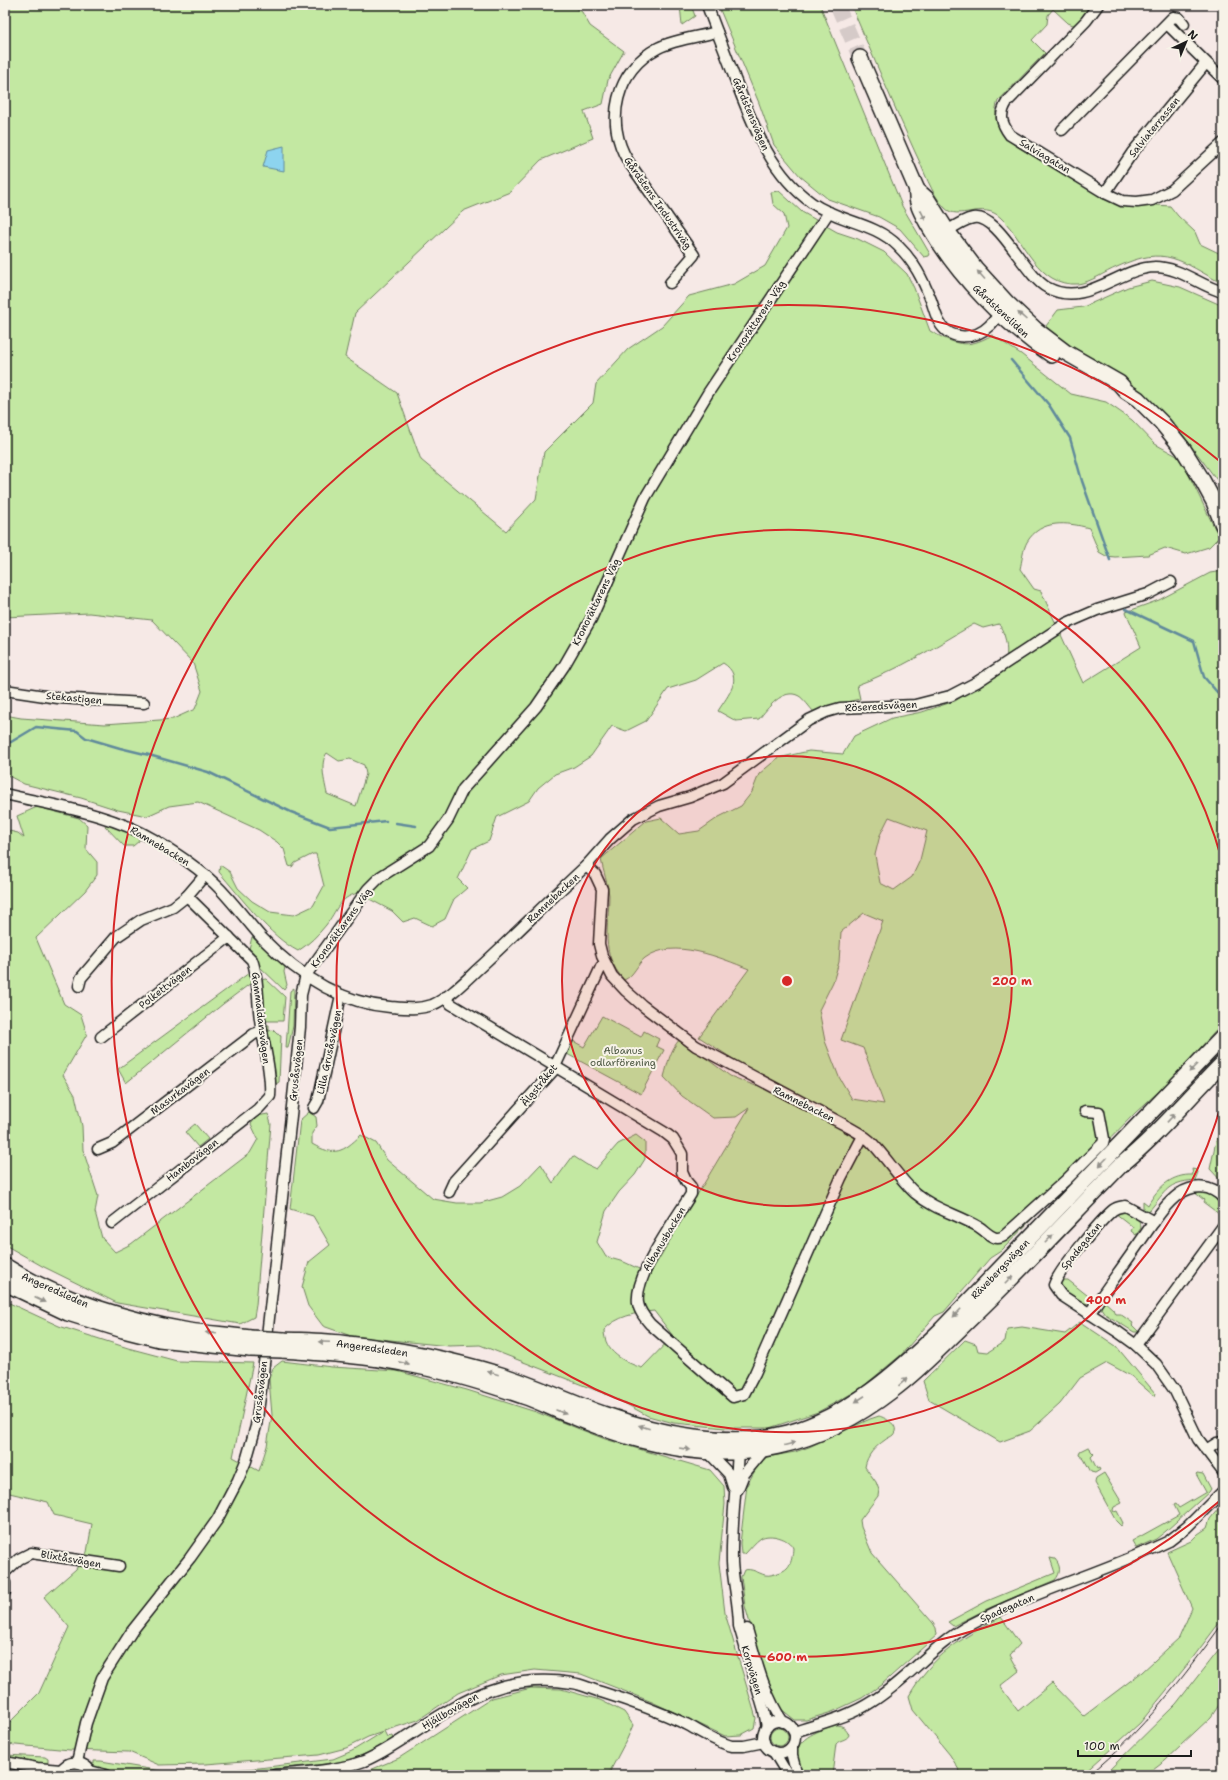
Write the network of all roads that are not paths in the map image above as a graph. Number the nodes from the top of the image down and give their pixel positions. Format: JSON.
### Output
{"nodes":[{"id":1,"x":707,"y":5,"type":"edge"},
{"id":2,"x":1098,"y":5,"type":"edge"},
{"id":3,"x":1167,"y":24,"type":"junction"},
{"id":4,"x":1184,"y":24,"type":"dead end"},
{"id":5,"x":717,"y":32,"type":"junction"},
{"id":6,"x":860,"y":58,"type":"tunnel mouth"},
{"id":7,"x":1206,"y":63,"type":"junction"},
{"id":8,"x":1223,"y":80,"type":"edge"},
{"id":9,"x":1062,"y":130,"type":"dead end"},
{"id":10,"x":1223,"y":144,"type":"edge"},
{"id":11,"x":1105,"y":193,"type":"junction"},
{"id":12,"x":829,"y":212,"type":"junction"},
{"id":13,"x":942,"y":235,"type":"junction"},
{"id":14,"x":670,"y":284,"type":"dead end"},
{"id":15,"x":1223,"y":292,"type":"edge"},
{"id":16,"x":1004,"y":308,"type":"junction"},
{"id":17,"x":1223,"y":526,"type":"edge"},
{"id":18,"x":1172,"y":582,"type":"dead end"},
{"id":19,"x":5,"y":690,"type":"edge"},
{"id":20,"x":144,"y":703,"type":"dead end"},
{"id":21,"x":5,"y":794,"type":"edge"},
{"id":22,"x":586,"y":866,"type":"junction"},
{"id":23,"x":205,"y":875,"type":"junction"},
{"id":24,"x":187,"y":896,"type":"junction"},
{"id":25,"x":229,"y":937,"type":"junction"},
{"id":26,"x":604,"y":964,"type":"junction"},
{"id":27,"x":306,"y":975,"type":"junction"},
{"id":28,"x":79,"y":986,"type":"dead end"},
{"id":29,"x":341,"y":996,"type":"junction"},
{"id":30,"x":445,"y":997,"type":"junction"},
{"id":31,"x":262,"y":1031,"type":"junction"},
{"id":32,"x":101,"y":1037,"type":"dead end"},
{"id":33,"x":1222,"y":1041,"type":"edge"},
{"id":34,"x":1223,"y":1063,"type":"edge"},
{"id":35,"x":556,"y":1066,"type":"junction"},
{"id":36,"x":1223,"y":1075,"type":"edge"},
{"id":37,"x":270,"y":1096,"type":"joint"},
{"id":38,"x":1184,"y":1104,"type":"junction"},
{"id":39,"x":314,"y":1108,"type":"dead end"},
{"id":40,"x":1085,"y":1111,"type":"dead end"},
{"id":41,"x":863,"y":1136,"type":"junction"},
{"id":42,"x":98,"y":1148,"type":"dead end"},
{"id":43,"x":449,"y":1192,"type":"dead end"},
{"id":44,"x":1223,"y":1198,"type":"edge"},
{"id":45,"x":1154,"y":1222,"type":"junction"},
{"id":46,"x":112,"y":1223,"type":"dead end"},
{"id":47,"x":1223,"y":1226,"type":"edge"},
{"id":48,"x":5,"y":1266,"type":"edge"},
{"id":49,"x":5,"y":1283,"type":"edge"},
{"id":50,"x":1089,"y":1314,"type":"junction"},
{"id":51,"x":250,"y":1343,"type":"junction"},
{"id":52,"x":283,"y":1345,"type":"junction"},
{"id":53,"x":1136,"y":1345,"type":"junction"},
{"id":54,"x":1223,"y":1442,"type":"edge"},
{"id":55,"x":738,"y":1446,"type":"junction"},
{"id":56,"x":764,"y":1450,"type":"junction"},
{"id":57,"x":1206,"y":1450,"type":"junction"},
{"id":58,"x":708,"y":1452,"type":"junction"},
{"id":59,"x":1223,"y":1472,"type":"edge"},
{"id":60,"x":1223,"y":1491,"type":"edge"},
{"id":61,"x":735,"y":1500,"type":"junction"},
{"id":62,"x":119,"y":1566,"type":"dead end"},
{"id":63,"x":5,"y":1572,"type":"edge"},
{"id":64,"x":5,"y":1583,"type":"edge"},
{"id":65,"x":5,"y":1592,"type":"edge"},
{"id":66,"x":739,"y":1613,"type":"junction"},
{"id":67,"x":783,"y":1722,"type":"junction"},
{"id":68,"x":767,"y":1727,"type":"junction"},
{"id":69,"x":794,"y":1732,"type":"junction"},
{"id":70,"x":764,"y":1742,"type":"junction"},
{"id":71,"x":792,"y":1747,"type":"junction"},
{"id":72,"x":774,"y":1752,"type":"junction"},
{"id":73,"x":5,"y":1762,"type":"edge"},
{"id":74,"x":77,"y":1762,"type":"junction"},
{"id":75,"x":60,"y":1772,"type":"edge"},
{"id":76,"x":91,"y":1773,"type":"edge"},
{"id":77,"x":5,"y":1774,"type":"edge"},
{"id":78,"x":11,"y":1775,"type":"edge"},
{"id":79,"x":106,"y":1775,"type":"edge"},
{"id":80,"x":275,"y":1775,"type":"edge"},
{"id":81,"x":788,"y":1775,"type":"edge"},
{"id":82,"x":797,"y":1775,"type":"edge"}],
"edges":[{"from":1,"to":5,"type":"street","name":"Gårdstensvägen"},
{"from":2,"to":11,"type":"street","name":"Salviagatan"},
{"from":3,"to":4,"type":"street"},
{"from":3,"to":7,"type":"street"},
{"from":3,"to":9,"type":"street"},
{"from":5,"to":12,"type":"street","name":"Gårdstensvägen"},
{"from":5,"to":14,"type":"street","name":"Gårdstens Industriväg"},
{"from":6,"to":13,"type":"highway","name":"Gårdstensliden"},
{"from":7,"to":8,"type":"street"},
{"from":7,"to":11,"type":"street","name":"Salviaterrassen"},
{"from":10,"to":11,"type":"street","name":"Salviagatan"},
{"from":12,"to":16,"type":"street","name":"Gårdstensvägen"},
{"from":12,"to":27,"type":"street","name":"Kronorättarens Väg"},
{"from":13,"to":15,"type":"street"},
{"from":13,"to":16,"type":"highway","name":"Gårdstensliden"},
{"from":16,"to":17,"type":"highway","name":"Gårdstensliden"},
{"from":18,"to":22,"type":"street","name":"Röseredsvägen"},
{"from":19,"to":20,"type":"street","name":"Stekastigen"},
{"from":21,"to":23,"type":"street","name":"Ramnebacken"},
{"from":22,"to":26,"type":"street","name":"Ramnebacken"},
{"from":22,"to":30,"type":"street","name":"Ramnebacken"},
{"from":23,"to":24,"type":"street"},
{"from":23,"to":27,"type":"street","name":"Ramnebacken"},
{"from":24,"to":25,"type":"street","name":"Gammaldansvägen"},
{"from":24,"to":28,"type":"street"},
{"from":25,"to":31,"type":"street","name":"Gammaldansvägen"},
{"from":25,"to":32,"type":"street","name":"Polkettvägen"},
{"from":26,"to":35,"type":"street","name":"Älgstråket"},
{"from":26,"to":41,"type":"street","name":"Ramnebacken"},
{"from":27,"to":29,"type":"street","name":"Ramnebacken"},
{"from":27,"to":74,"type":"street","name":"Grusåsvägen"},
{"from":29,"to":30,"type":"street","name":"Ramnebacken"},
{"from":29,"to":39,"type":"street","name":"Lilla Grusåsvägen"},
{"from":30,"to":35,"type":"street","name":"Albanusbacken"},
{"from":31,"to":37,"type":"street","name":"Gammaldansvägen"},
{"from":31,"to":42,"type":"street","name":"Masurkavägen"},
{"from":33,"to":55,"type":"highway","name":"Rävebergsvägen","one_way":true},
{"from":34,"to":38,"type":"highway","name":"Rävebergsvägen"},
{"from":35,"to":41,"type":"street","name":"Albanusbacken"},
{"from":35,"to":43,"type":"street","name":"Älgstråket"},
{"from":36,"to":38,"type":"highway"},
{"from":37,"to":46,"type":"street","name":"Hambovägen"},
{"from":56,"to":38,"type":"highway","name":"Rävebergsvägen","one_way":true},
{"from":40,"to":41,"type":"street","name":"Ramnebacken"},
{"from":44,"to":45,"type":"street"},
{"from":45,"to":50,"type":"street"},
{"from":45,"to":50,"type":"street","name":"Spadegatan"},
{"from":47,"to":53,"type":"street"},
{"from":51,"to":48,"type":"highway","name":"Angeredsleden","one_way":true},
{"from":49,"to":51,"type":"highway","name":"Angeredsleden","one_way":true},
{"from":50,"to":53,"type":"street","name":"Spadegatan"},
{"from":51,"to":52,"type":"highway","name":"Angeredsleden","bridge":true},
{"from":55,"to":52,"type":"highway","name":"Angeredsleden","one_way":true},
{"from":52,"to":58,"type":"highway","name":"Angeredsleden","one_way":true},
{"from":53,"to":57,"type":"street","name":"Spadegatan"},
{"from":54,"to":57,"type":"street"},
{"from":55,"to":56,"type":"highway","name":"Rävebergsvägen"},
{"from":55,"to":58,"type":"highway","name":"Angeredsleden"},
{"from":55,"to":61,"type":"street","name":"Korpvägen"},
{"from":56,"to":61,"type":"street","name":"Korpvägen"},
{"from":57,"to":59,"type":"street","name":"Spadegatan"},
{"from":58,"to":61,"type":"street","name":"Korpvägen"},
{"from":60,"to":69,"type":"street","name":"Spadegatan"},
{"from":61,"to":66,"type":"street","name":"Korpvägen"},
{"from":62,"to":63,"type":"street","name":"Blixtåsvägen"},
{"from":64,"to":65,"type":"street"},
{"from":66,"to":67,"type":"street","name":"Korpvägen"},
{"from":66,"to":68,"type":"street","name":"Korpvägen"},
{"from":67,"to":68,"type":"street"},
{"from":67,"to":69,"type":"street"},
{"from":68,"to":70,"type":"street"},
{"from":69,"to":71,"type":"street"},
{"from":70,"to":72,"type":"street"},
{"from":70,"to":80,"type":"street","name":"Hjällbovägen"},
{"from":71,"to":72,"type":"street"},
{"from":71,"to":82,"type":"street"},
{"from":72,"to":81,"type":"street"},
{"from":73,"to":75,"type":"street"},
{"from":74,"to":75,"type":"street"},
{"from":74,"to":76,"type":"street"},
{"from":76,"to":79,"type":"street"},
{"from":77,"to":78,"type":"street"}]}
